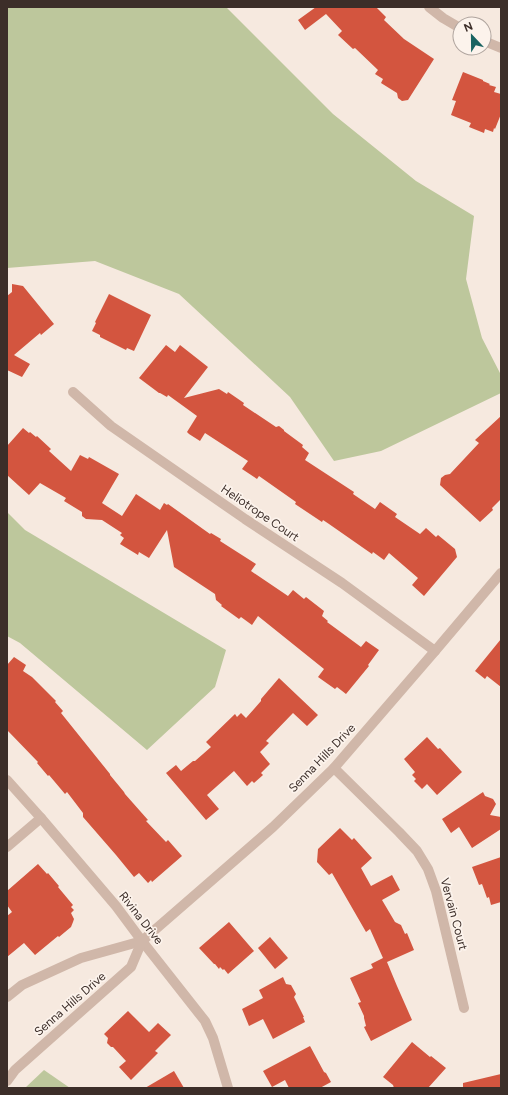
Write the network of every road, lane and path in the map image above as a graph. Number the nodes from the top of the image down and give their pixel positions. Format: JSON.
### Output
{"nodes":[{"id":1,"x":429,"y":7,"type":"edge"},
{"id":2,"x":452,"y":23,"type":"edge"},
{"id":3,"x":73,"y":392,"type":"dead end"},
{"id":4,"x":501,"y":573,"type":"edge"},
{"id":5,"x":435,"y":651,"type":"junction"},
{"id":6,"x":334,"y":768,"type":"junction"},
{"id":7,"x":7,"y":780,"type":"edge"},
{"id":8,"x":41,"y":818,"type":"junction"},
{"id":9,"x":7,"y":847,"type":"edge"},
{"id":10,"x":142,"y":941,"type":"junction"},
{"id":11,"x":7,"y":997,"type":"edge"},
{"id":12,"x":464,"y":1008,"type":"dead end"},
{"id":13,"x":7,"y":1081,"type":"edge"},
{"id":14,"x":228,"y":1088,"type":"edge"}],
"edges":[{"from":1,"to":2,"type":"street"},
{"from":3,"to":5,"type":"street","name":"Heliotrope Court"},
{"from":4,"to":5,"type":"street","name":"Senna Hills Drive"},
{"from":5,"to":6,"type":"street","name":"Senna Hills Drive"},
{"from":6,"to":10,"type":"street","name":"Senna Hills Drive"},
{"from":6,"to":12,"type":"street","name":"Vervain Court"},
{"from":7,"to":8,"type":"street","name":"Rivina Drive"},
{"from":8,"to":9,"type":"street"},
{"from":8,"to":10,"type":"street","name":"Rivina Drive"},
{"from":10,"to":11,"type":"street","name":"Senna Hills Drive"},
{"from":10,"to":13,"type":"street","name":"Senna Hills Drive"},
{"from":10,"to":14,"type":"street","name":"Rivina Drive"}]}
